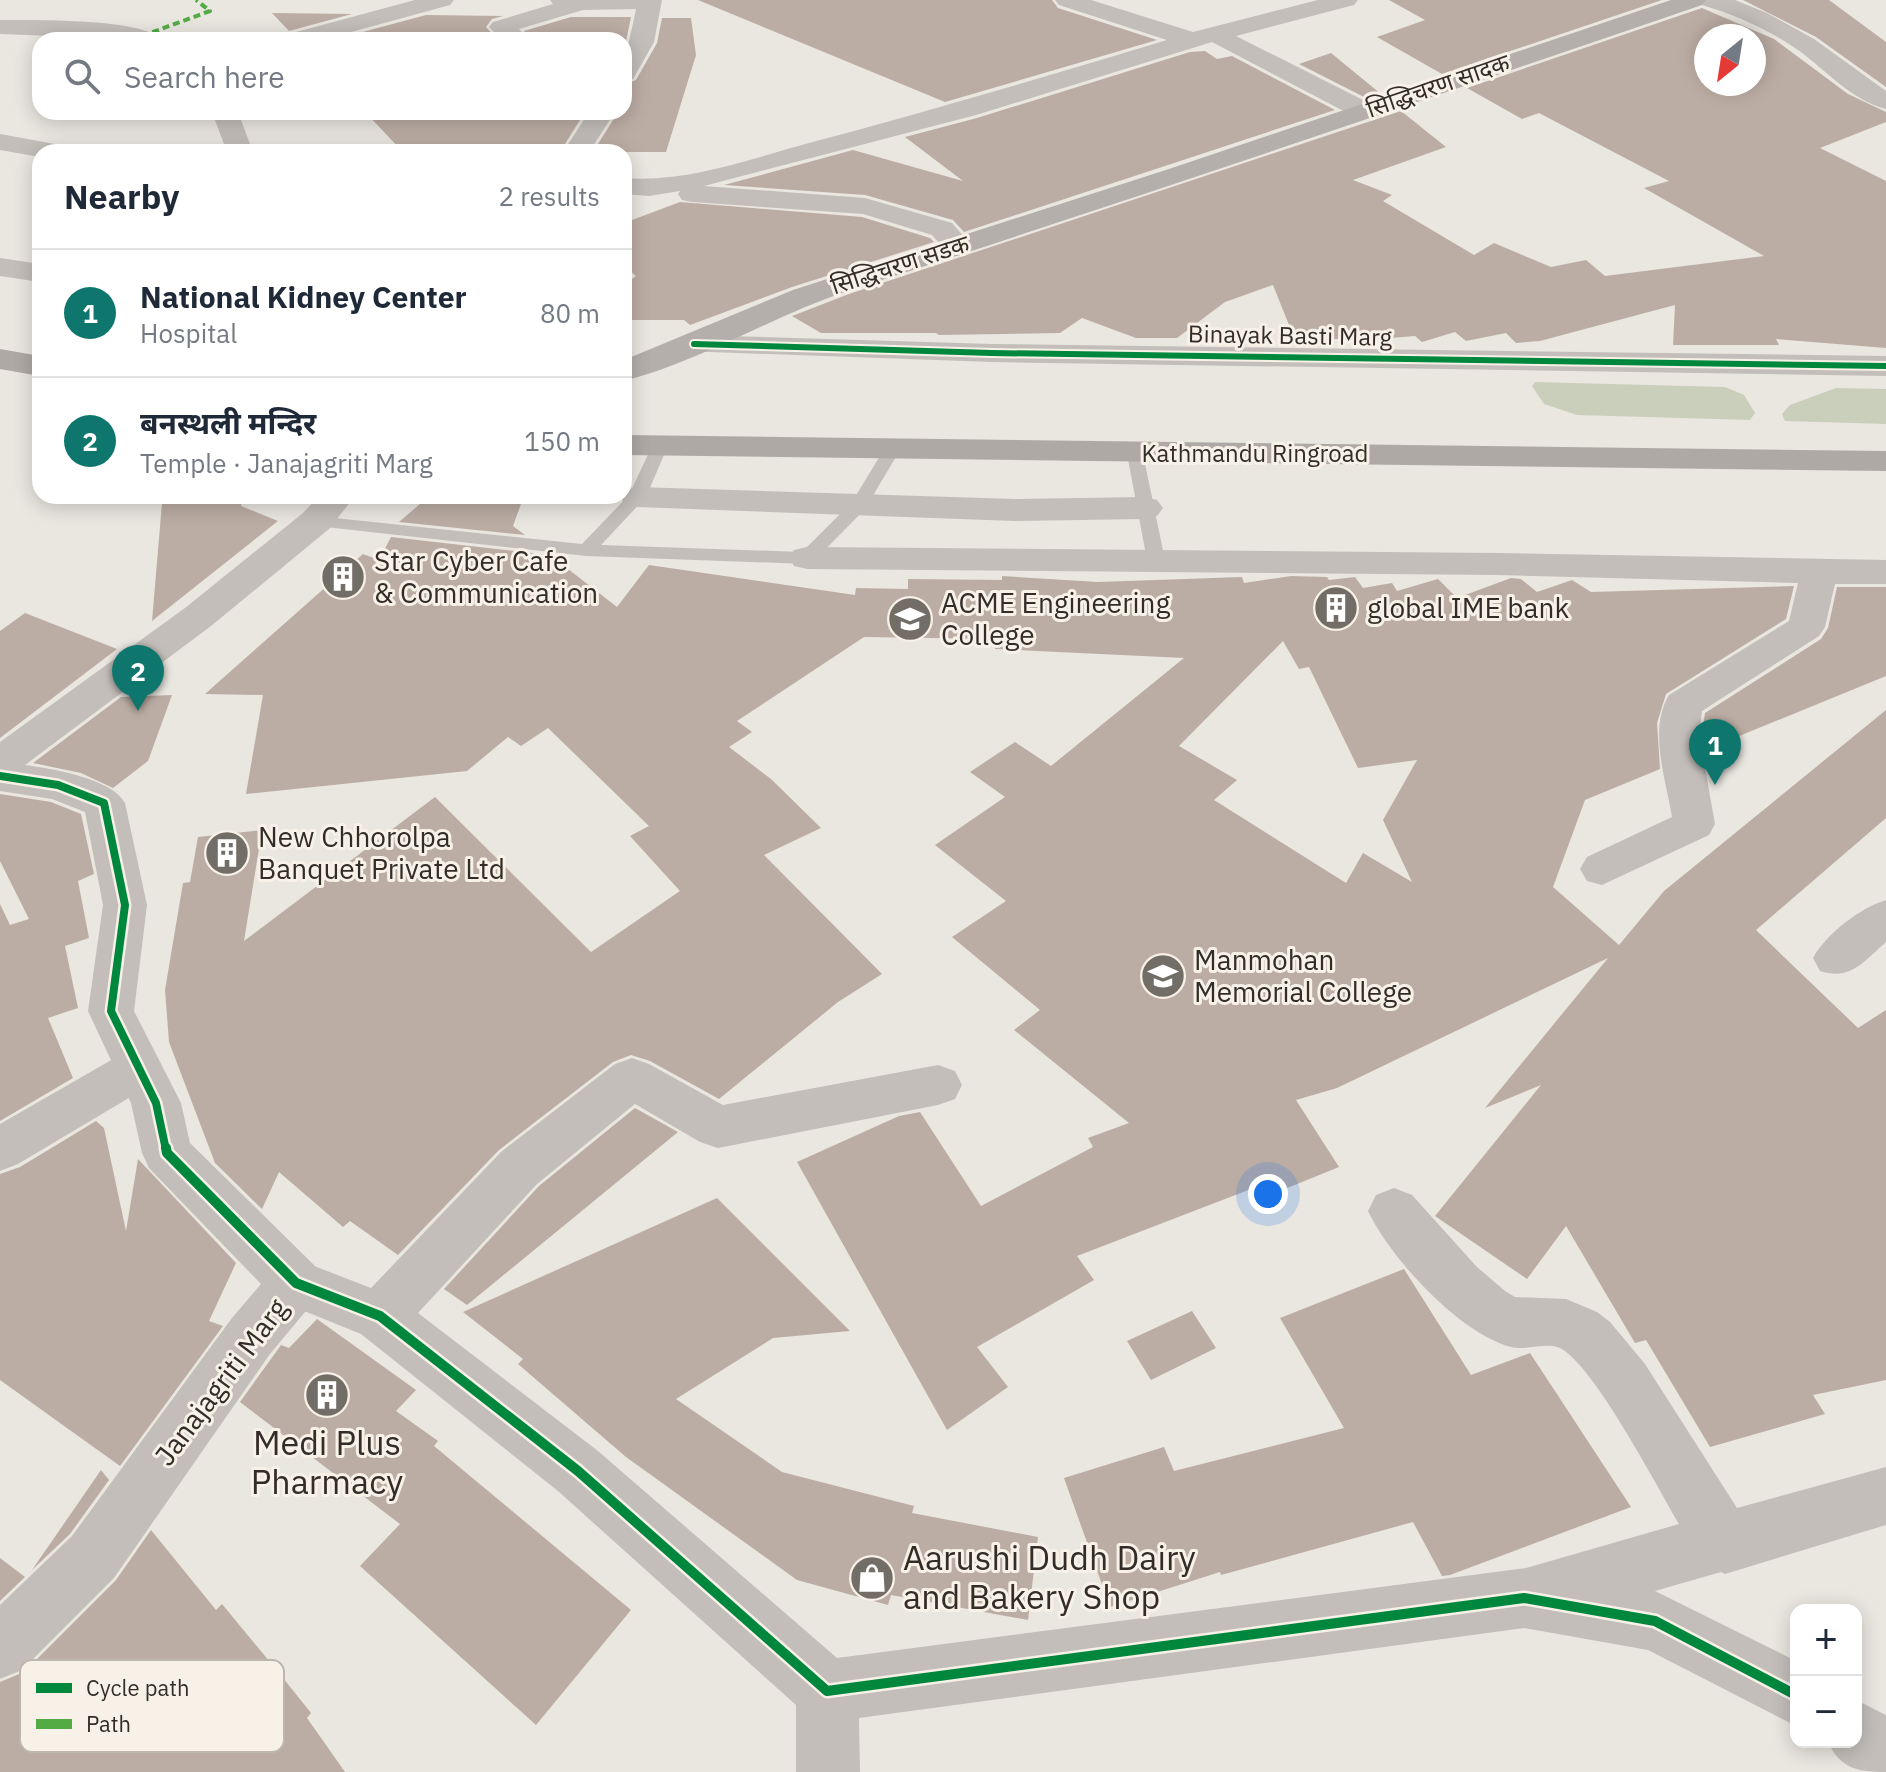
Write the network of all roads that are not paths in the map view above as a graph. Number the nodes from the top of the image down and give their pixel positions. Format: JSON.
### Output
{"nodes":[{"id":1,"x":442,"y":0,"type":"edge"},
{"id":2,"x":1067,"y":0,"type":"edge"},
{"id":3,"x":1346,"y":0,"type":"edge"},
{"id":4,"x":1694,"y":0,"type":"edge"},
{"id":5,"x":1710,"y":0,"type":"edge"},
{"id":6,"x":650,"y":1,"type":"edge"},
{"id":7,"x":571,"y":2,"type":"edge"},
{"id":8,"x":0,"y":27,"type":"edge"},
{"id":9,"x":110,"y":32,"type":"edge"},
{"id":10,"x":324,"y":32,"type":"edge"},
{"id":11,"x":507,"y":32,"type":"edge"},
{"id":12,"x":1218,"y":36,"type":"junction"},
{"id":13,"x":1192,"y":40,"type":"junction"},
{"id":14,"x":632,"y":60,"type":"edge"},
{"id":15,"x":1886,"y":101,"type":"edge"},
{"id":16,"x":1364,"y":111,"type":"junction"},
{"id":17,"x":228,"y":120,"type":"edge"},
{"id":18,"x":597,"y":120,"type":"edge"},
{"id":19,"x":0,"y":142,"type":"edge"},
{"id":20,"x":237,"y":144,"type":"edge"},
{"id":21,"x":581,"y":144,"type":"edge"},
{"id":22,"x":32,"y":148,"type":"edge"},
{"id":23,"x":1182,"y":174,"type":"joint"},
{"id":24,"x":636,"y":187,"type":"edge"},
{"id":25,"x":958,"y":247,"type":"junction"},
{"id":26,"x":0,"y":267,"type":"edge"},
{"id":27,"x":32,"y":272,"type":"edge"},
{"id":28,"x":694,"y":344,"type":"junction"},
{"id":29,"x":0,"y":359,"type":"edge"},
{"id":30,"x":32,"y":365,"type":"edge"},
{"id":31,"x":1886,"y":366,"type":"edge"},
{"id":32,"x":632,"y":368,"type":"edge"},
{"id":33,"x":632,"y":446,"type":"edge"},
{"id":34,"x":659,"y":448,"type":"junction"},
{"id":35,"x":892,"y":450,"type":"junction"},
{"id":36,"x":1135,"y":454,"type":"junction"},
{"id":37,"x":1886,"y":461,"type":"edge"},
{"id":38,"x":637,"y":497,"type":"junction"},
{"id":39,"x":632,"y":502,"type":"edge"},
{"id":40,"x":630,"y":504,"type":"edge"},
{"id":41,"x":859,"y":505,"type":"junction"},
{"id":42,"x":1145,"y":508,"type":"junction"},
{"id":43,"x":327,"y":509,"type":"edge"},
{"id":44,"x":586,"y":550,"type":"junction"},
{"id":45,"x":807,"y":558,"type":"junction"},
{"id":46,"x":1156,"y":560,"type":"junction"},
{"id":47,"x":1819,"y":572,"type":"junction"},
{"id":48,"x":1886,"y":572,"type":"edge"},
{"id":49,"x":0,"y":763,"type":"edge"},
{"id":50,"x":0,"y":776,"type":"edge"},
{"id":51,"x":1602,"y":869,"type":"dead end"},
{"id":52,"x":1886,"y":917,"type":"edge"},
{"id":53,"x":1836,"y":958,"type":"dead end"},
{"id":54,"x":137,"y":1069,"type":"junction"},
{"id":55,"x":938,"y":1085,"type":"dead end"},
{"id":56,"x":0,"y":1149,"type":"edge"},
{"id":57,"x":1394,"y":1211,"type":"dead end"},
{"id":58,"x":296,"y":1283,"type":"junction"},
{"id":59,"x":380,"y":1316,"type":"junction"},
{"id":60,"x":1886,"y":1496,"type":"edge"},
{"id":61,"x":1725,"y":1544,"type":"junction"},
{"id":62,"x":1524,"y":1598,"type":"junction"},
{"id":63,"x":0,"y":1648,"type":"edge"},
{"id":64,"x":827,"y":1691,"type":"junction"},
{"id":65,"x":1790,"y":1692,"type":"edge"},
{"id":66,"x":1862,"y":1737,"type":"edge"},
{"id":67,"x":1886,"y":1755,"type":"edge"},
{"id":68,"x":828,"y":1772,"type":"edge"}],
"edges":[{"from":1,"to":10,"type":"street"},
{"from":2,"to":13,"type":"street"},
{"from":3,"to":12,"type":"street"},
{"from":4,"to":16,"type":"main road","name":"सिद्धिचरण सादक"},
{"from":5,"to":15,"type":"street"},
{"from":6,"to":7,"type":"street"},
{"from":6,"to":14,"type":"street"},
{"from":7,"to":11,"type":"street"},
{"from":8,"to":9,"type":"street"},
{"from":12,"to":13,"type":"street"},
{"from":12,"to":16,"type":"street"},
{"from":13,"to":24,"type":"street"},
{"from":16,"to":23,"type":"main road","name":"सिद्धिचरण सादक"},
{"from":17,"to":20,"type":"street"},
{"from":18,"to":21,"type":"street"},
{"from":19,"to":22,"type":"street"},
{"from":23,"to":25,"type":"main road","name":"सिद्धिचरण सडक"},
{"from":24,"to":25,"type":"street"},
{"from":25,"to":28,"type":"main road","name":"सिद्धिचरण सडक"},
{"from":26,"to":27,"type":"street"},
{"from":28,"to":31,"type":"street","name":"Binayak Basti Marg"},
{"from":28,"to":32,"type":"main road","name":"सिद्धिचरण सडक"},
{"from":29,"to":30,"type":"highway"},
{"from":33,"to":34,"type":"highway","name":"Kathmandu Ringroad"},
{"from":34,"to":35,"type":"highway","name":"Kathmandu Ringroad"},
{"from":34,"to":38,"type":"lane"},
{"from":35,"to":36,"type":"highway","name":"Kathmandu Ringroad"},
{"from":35,"to":41,"type":"lane"},
{"from":36,"to":37,"type":"highway","name":"Kathmandu Ringroad"},
{"from":36,"to":42,"type":"lane"},
{"from":38,"to":39,"type":"lane"},
{"from":38,"to":41,"type":"street"},
{"from":40,"to":44,"type":"lane"},
{"from":41,"to":42,"type":"street"},
{"from":41,"to":45,"type":"lane"},
{"from":42,"to":46,"type":"lane"},
{"from":43,"to":44,"type":"lane"},
{"from":43,"to":49,"type":"street"},
{"from":44,"to":45,"type":"lane"},
{"from":45,"to":46,"type":"street"},
{"from":46,"to":47,"type":"street"},
{"from":47,"to":48,"type":"street"},
{"from":47,"to":51,"type":"street"},
{"from":50,"to":54,"type":"street","name":"Janajagriti Marg"},
{"from":52,"to":53,"type":"street"},
{"from":54,"to":56,"type":"street"},
{"from":54,"to":58,"type":"street","name":"Janajagriti Marg"},
{"from":55,"to":59,"type":"street"},
{"from":57,"to":61,"type":"street"},
{"from":58,"to":59,"type":"street"},
{"from":58,"to":63,"type":"street","name":"Janajagriti Marg"},
{"from":59,"to":64,"type":"street"},
{"from":60,"to":61,"type":"street"},
{"from":61,"to":62,"type":"street"},
{"from":62,"to":64,"type":"street"},
{"from":62,"to":65,"type":"street"},
{"from":64,"to":68,"type":"street"},
{"from":66,"to":67,"type":"street"}]}
